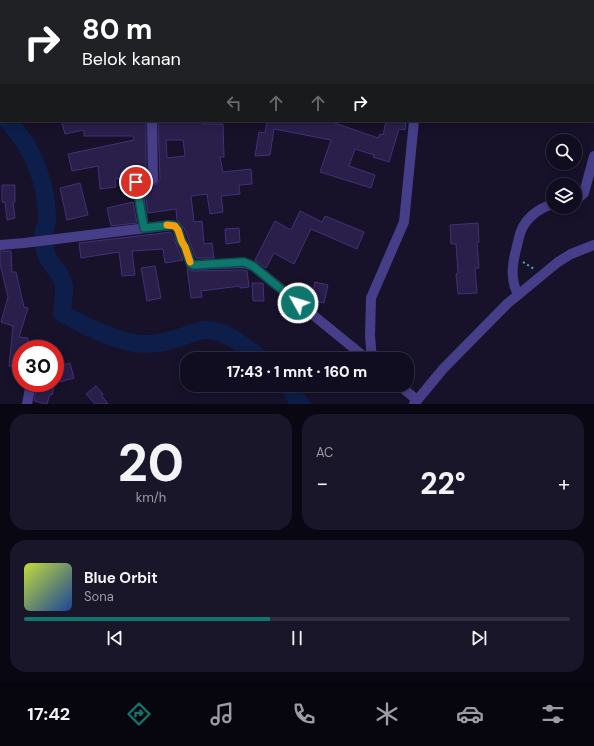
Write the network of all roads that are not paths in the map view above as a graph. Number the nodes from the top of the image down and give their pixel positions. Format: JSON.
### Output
{"nodes":[{"id":1,"x":152,"y":122,"type":"edge"},
{"id":2,"x":414,"y":122,"type":"edge"},
{"id":3,"x":594,"y":156,"type":"edge"},
{"id":4,"x":582,"y":195,"type":"edge"},
{"id":5,"x":546,"y":207,"type":"edge"},
{"id":6,"x":144,"y":228,"type":"junction"},
{"id":7,"x":0,"y":245,"type":"edge"},
{"id":8,"x":594,"y":245,"type":"edge"},
{"id":9,"x":518,"y":295,"type":"junction"},
{"id":10,"x":358,"y":352,"type":"edge"},
{"id":11,"x":371,"y":352,"type":"edge"},
{"id":12,"x":29,"y":392,"type":"edge"},
{"id":13,"x":406,"y":392,"type":"edge"},
{"id":14,"x":416,"y":402,"type":"edge"},
{"id":15,"x":27,"y":404,"type":"edge"}],
"edges":[{"from":1,"to":6,"type":"street"},
{"from":2,"to":11,"type":"street"},
{"from":3,"to":4,"type":"street"},
{"from":5,"to":9,"type":"street"},
{"from":6,"to":7,"type":"street"},
{"from":6,"to":10,"type":"street"},
{"from":8,"to":9,"type":"street"},
{"from":9,"to":14,"type":"street"},
{"from":12,"to":15,"type":"street"},
{"from":13,"to":14,"type":"street"}]}
